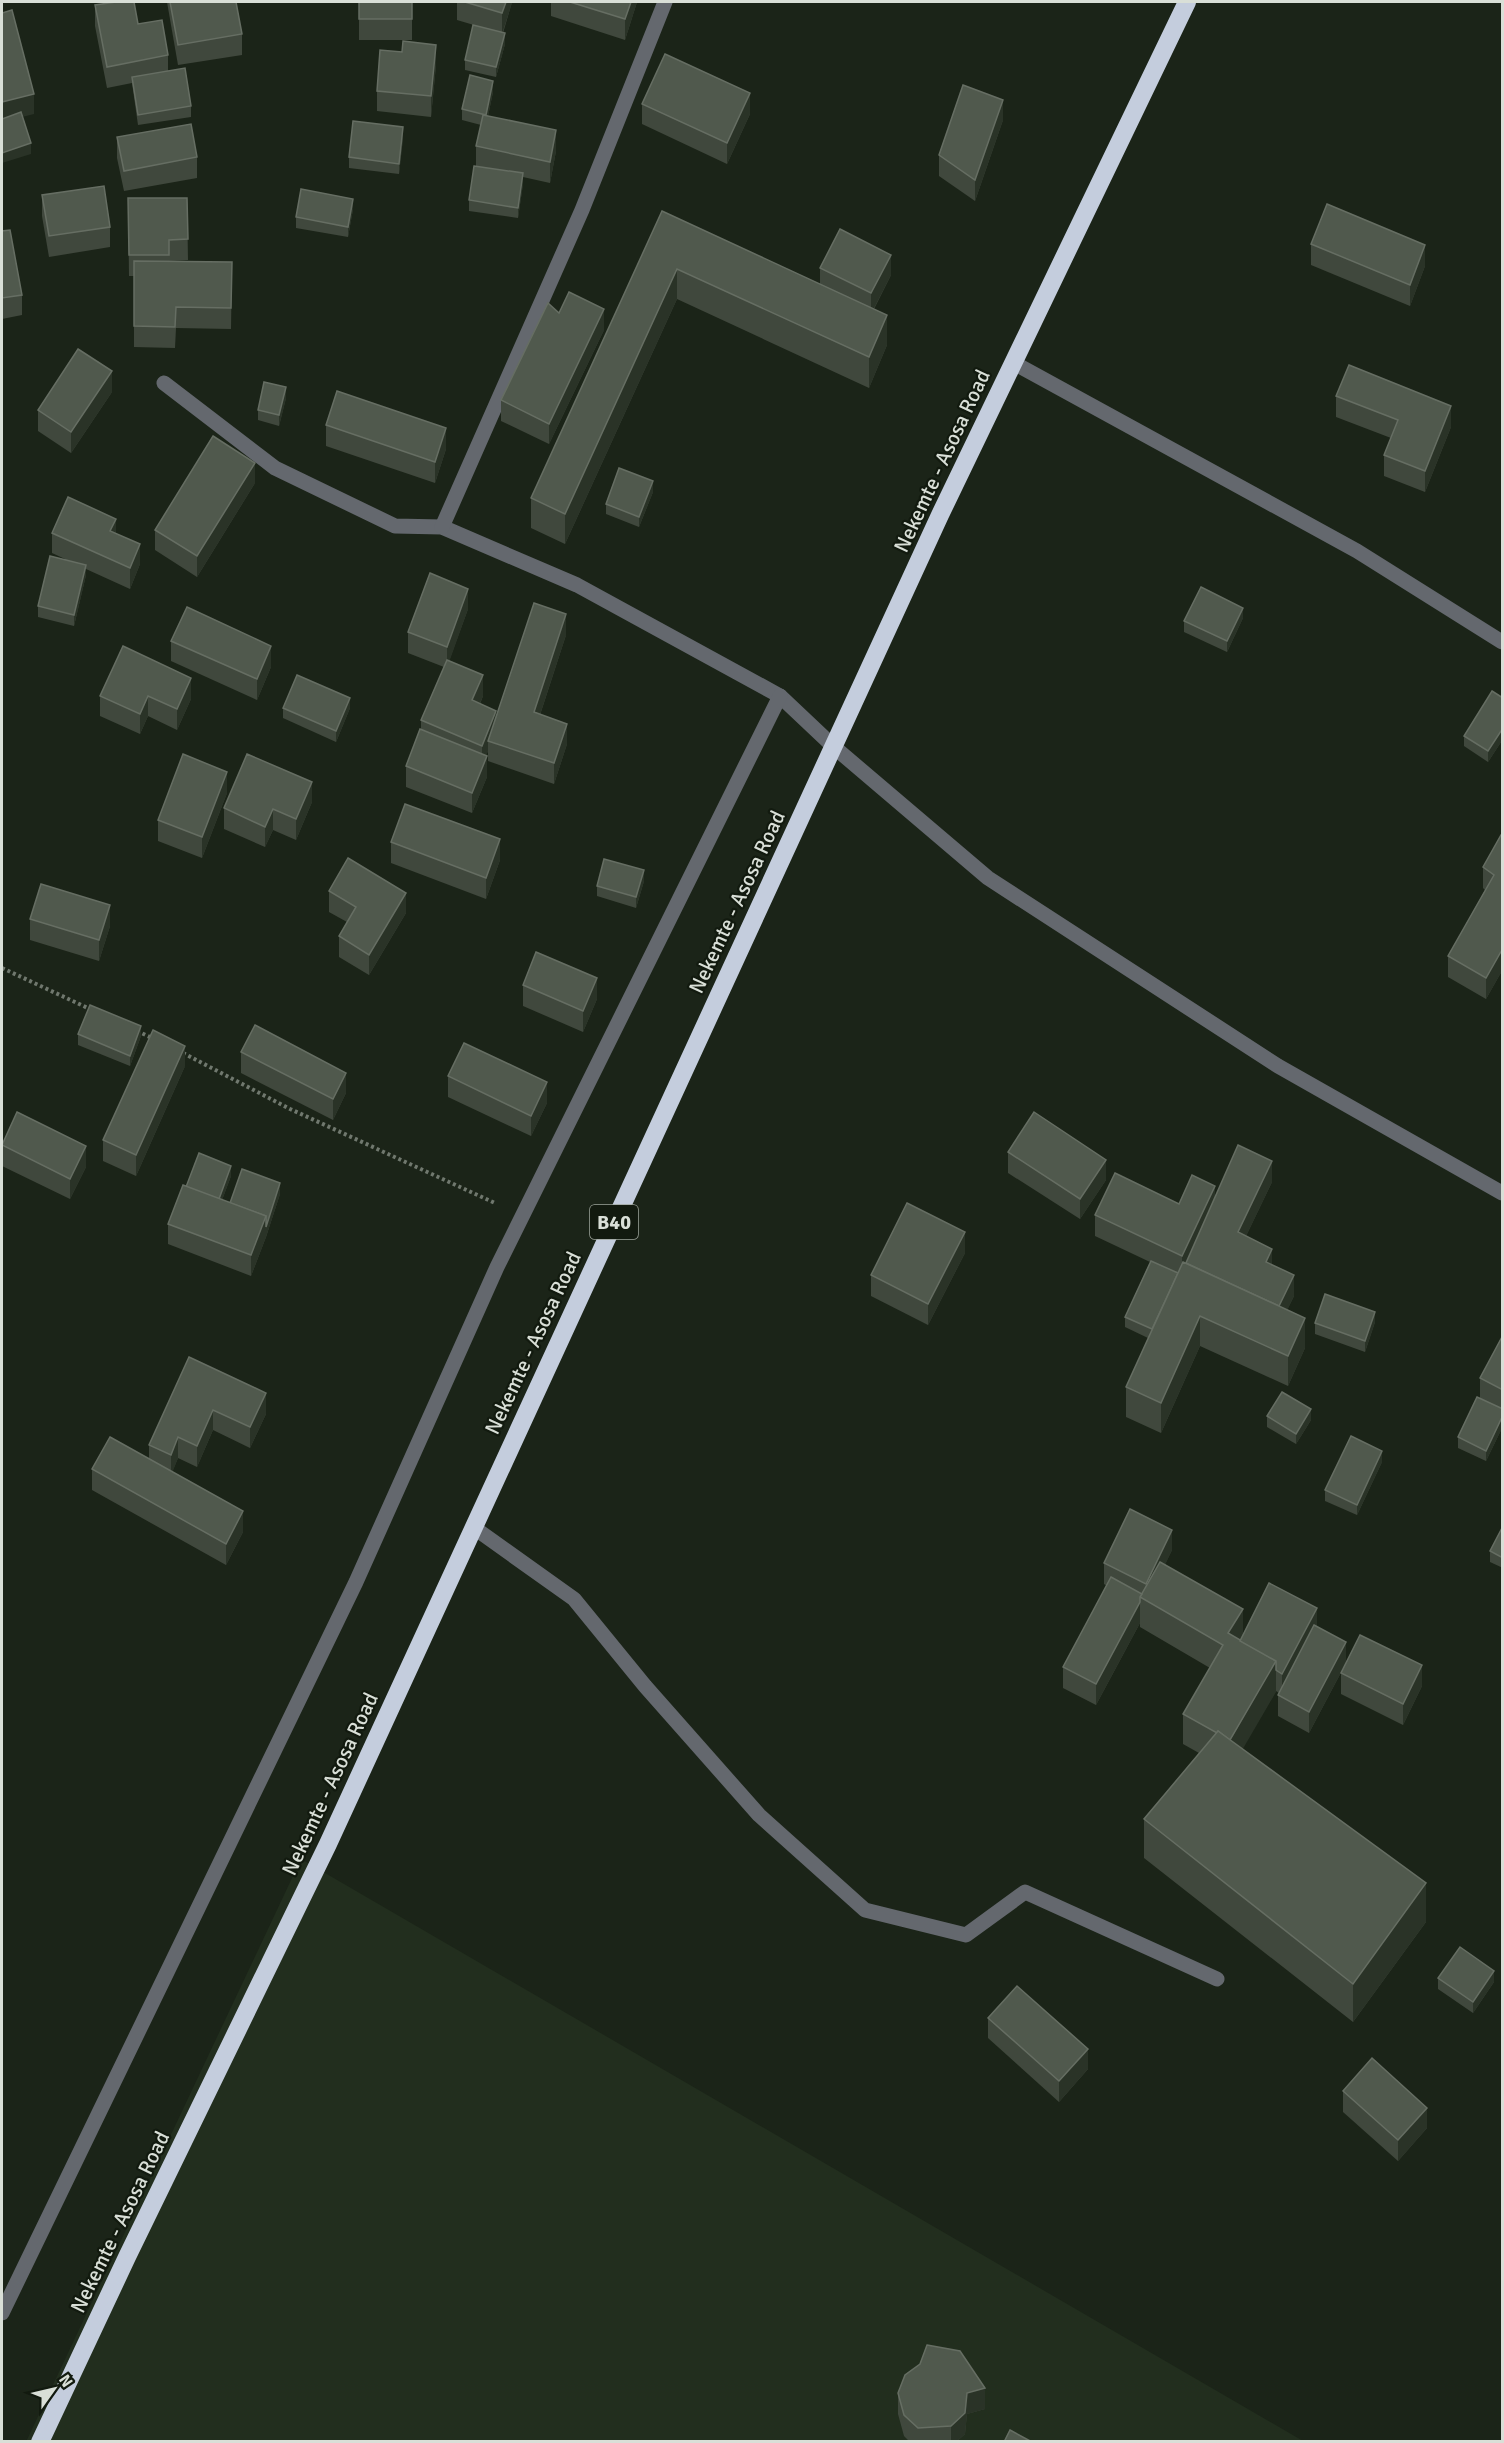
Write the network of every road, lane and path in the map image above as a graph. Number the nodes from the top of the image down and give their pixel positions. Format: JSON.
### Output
{"nodes":[{"id":1,"x":665,"y":2,"type":"edge"},
{"id":2,"x":1187,"y":2,"type":"edge"},
{"id":3,"x":1014,"y":363,"type":"junction"},
{"id":4,"x":164,"y":383,"type":"dead end"},
{"id":5,"x":442,"y":527,"type":"junction"},
{"id":6,"x":1503,"y":642,"type":"edge"},
{"id":7,"x":780,"y":696,"type":"junction"},
{"id":8,"x":834,"y":747,"type":"junction"},
{"id":9,"x":2,"y":968,"type":"edge"},
{"id":10,"x":102,"y":1014,"type":"edge"},
{"id":11,"x":134,"y":1030,"type":"edge"},
{"id":12,"x":155,"y":1040,"type":"edge"},
{"id":13,"x":177,"y":1050,"type":"edge"},
{"id":14,"x":1503,"y":1193,"type":"edge"},
{"id":15,"x":523,"y":1216,"type":"junction"},
{"id":16,"x":473,"y":1527,"type":"junction"},
{"id":17,"x":1217,"y":1979,"type":"dead end"},
{"id":18,"x":2,"y":2313,"type":"edge"},
{"id":19,"x":40,"y":2442,"type":"edge"}],
"edges":[{"from":1,"to":5,"type":"street"},
{"from":2,"to":3,"type":"highway","name":"Nekemte - Asosa Road","number":"B40"},
{"from":3,"to":6,"type":"street"},
{"from":3,"to":8,"type":"highway","name":"Nekemte - Asosa Road","number":"B40"},
{"from":4,"to":5,"type":"street"},
{"from":5,"to":7,"type":"street"},
{"from":7,"to":8,"type":"street"},
{"from":7,"to":15,"type":"street"},
{"from":8,"to":14,"type":"street"},
{"from":8,"to":16,"type":"highway","name":"Nekemte - Asosa Road","number":"B40"},
{"from":9,"to":10,"type":"path"},
{"from":11,"to":12,"type":"path"},
{"from":13,"to":15,"type":"path"},
{"from":15,"to":18,"type":"street"},
{"from":16,"to":17,"type":"street"},
{"from":16,"to":19,"type":"highway","name":"Nekemte - Asosa Road","number":"B40"}]}
